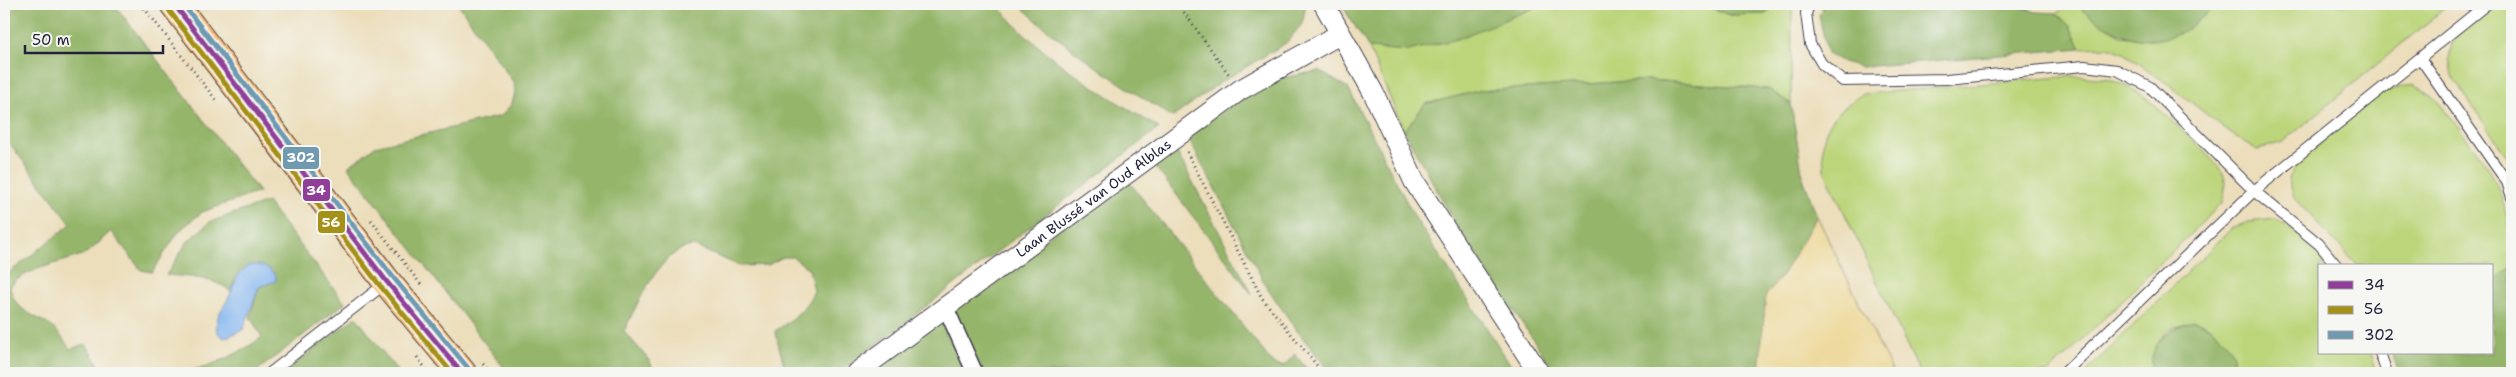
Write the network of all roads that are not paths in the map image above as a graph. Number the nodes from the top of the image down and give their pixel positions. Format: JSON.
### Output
{"nodes":[{"id":1,"x":174,"y":4,"type":"edge"},
{"id":2,"x":1324,"y":4,"type":"edge"},
{"id":3,"x":1810,"y":4,"type":"edge"},
{"id":4,"x":2488,"y":4,"type":"edge"},
{"id":5,"x":1340,"y":34,"type":"junction"},
{"id":6,"x":2420,"y":58,"type":"junction"},
{"id":7,"x":2254,"y":191,"type":"junction"},
{"id":8,"x":2512,"y":197,"type":"edge"},
{"id":9,"x":2335,"y":264,"type":"edge"},
{"id":10,"x":388,"y":282,"type":"junction"},
{"id":11,"x":945,"y":306,"type":"junction"},
{"id":12,"x":2380,"y":354,"type":"edge"},
{"id":13,"x":270,"y":373,"type":"edge"},
{"id":14,"x":462,"y":373,"type":"edge"},
{"id":15,"x":856,"y":373,"type":"edge"},
{"id":16,"x":975,"y":373,"type":"edge"},
{"id":17,"x":1539,"y":373,"type":"edge"},
{"id":18,"x":2064,"y":373,"type":"edge"},
{"id":19,"x":2387,"y":373,"type":"edge"}],
"edges":[{"from":1,"to":10,"type":"main road"},
{"from":2,"to":5,"type":"street"},
{"from":3,"to":7,"type":"lane"},
{"from":4,"to":6,"type":"lane"},
{"from":5,"to":11,"type":"street","name":"Laan Blussé van Oud Alblas"},
{"from":5,"to":17,"type":"street"},
{"from":6,"to":7,"type":"lane"},
{"from":6,"to":8,"type":"lane"},
{"from":7,"to":9,"type":"lane"},
{"from":7,"to":18,"type":"lane"},
{"from":10,"to":13,"type":"lane"},
{"from":10,"to":14,"type":"main road"},
{"from":11,"to":15,"type":"street","name":"Laan Blussé van Oud Alblas"},
{"from":11,"to":16,"type":"street"},
{"from":12,"to":19,"type":"lane"}]}
